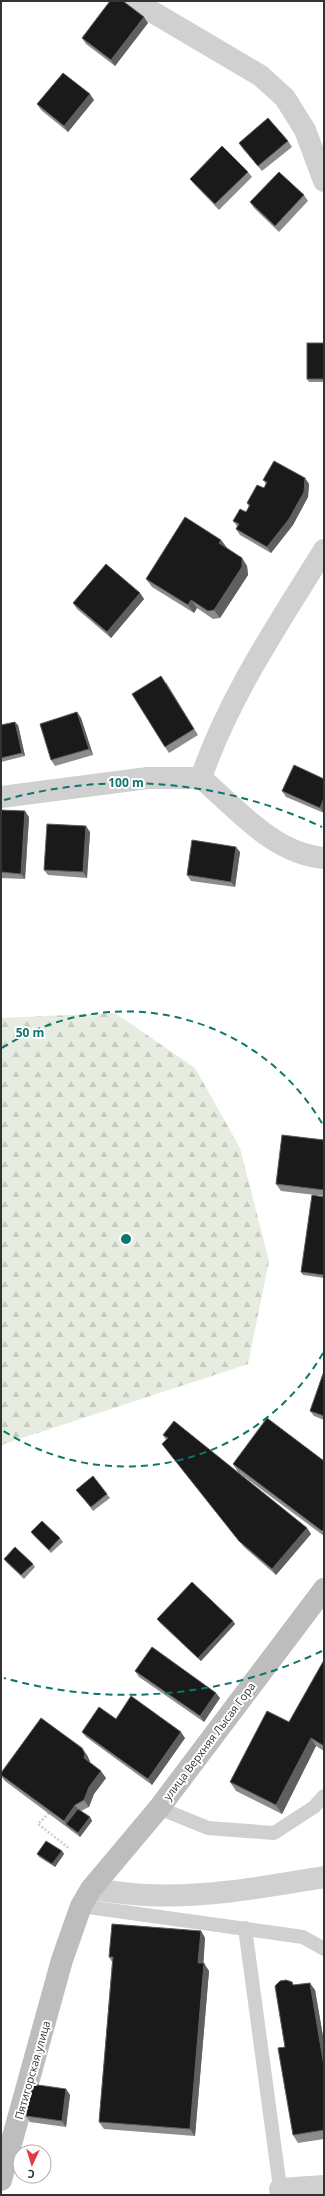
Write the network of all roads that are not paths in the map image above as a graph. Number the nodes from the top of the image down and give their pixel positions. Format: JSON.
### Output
{"nodes":[{"id":1,"x":134,"y":1,"type":"edge"},
{"id":2,"x":324,"y":181,"type":"edge"},
{"id":3,"x":324,"y":550,"type":"edge"},
{"id":4,"x":201,"y":778,"type":"junction"},
{"id":5,"x":1,"y":797,"type":"edge"},
{"id":6,"x":324,"y":858,"type":"edge"},
{"id":7,"x":324,"y":1589,"type":"edge"},
{"id":8,"x":324,"y":1796,"type":"edge"},
{"id":9,"x":159,"y":1808,"type":"junction"},
{"id":10,"x":324,"y":1877,"type":"edge"},
{"id":11,"x":86,"y":1898,"type":"junction"},
{"id":12,"x":245,"y":1928,"type":"junction"},
{"id":13,"x":324,"y":1949,"type":"edge"},
{"id":14,"x":62,"y":1960,"type":"joint"},
{"id":15,"x":1,"y":2180,"type":"edge"},
{"id":16,"x":324,"y":2186,"type":"edge"},
{"id":17,"x":280,"y":2192,"type":"edge"}],
"edges":[{"from":1,"to":2,"type":"street"},
{"from":3,"to":4,"type":"street"},
{"from":4,"to":5,"type":"street"},
{"from":4,"to":6,"type":"street"},
{"from":7,"to":9,"type":"street","name":"улица Верхняя Лысая Гора"},
{"from":8,"to":9,"type":"lane"},
{"from":9,"to":11,"type":"street","name":"улица Верхняя Лысая Гора"},
{"from":10,"to":11,"type":"street"},
{"from":11,"to":12,"type":"lane"},
{"from":11,"to":14,"type":"street","name":"улица Верхняя Лысая Гора"},
{"from":12,"to":13,"type":"lane"},
{"from":12,"to":17,"type":"lane"},
{"from":14,"to":15,"type":"street","name":"Пятигорская улица"},
{"from":16,"to":17,"type":"street"}]}
